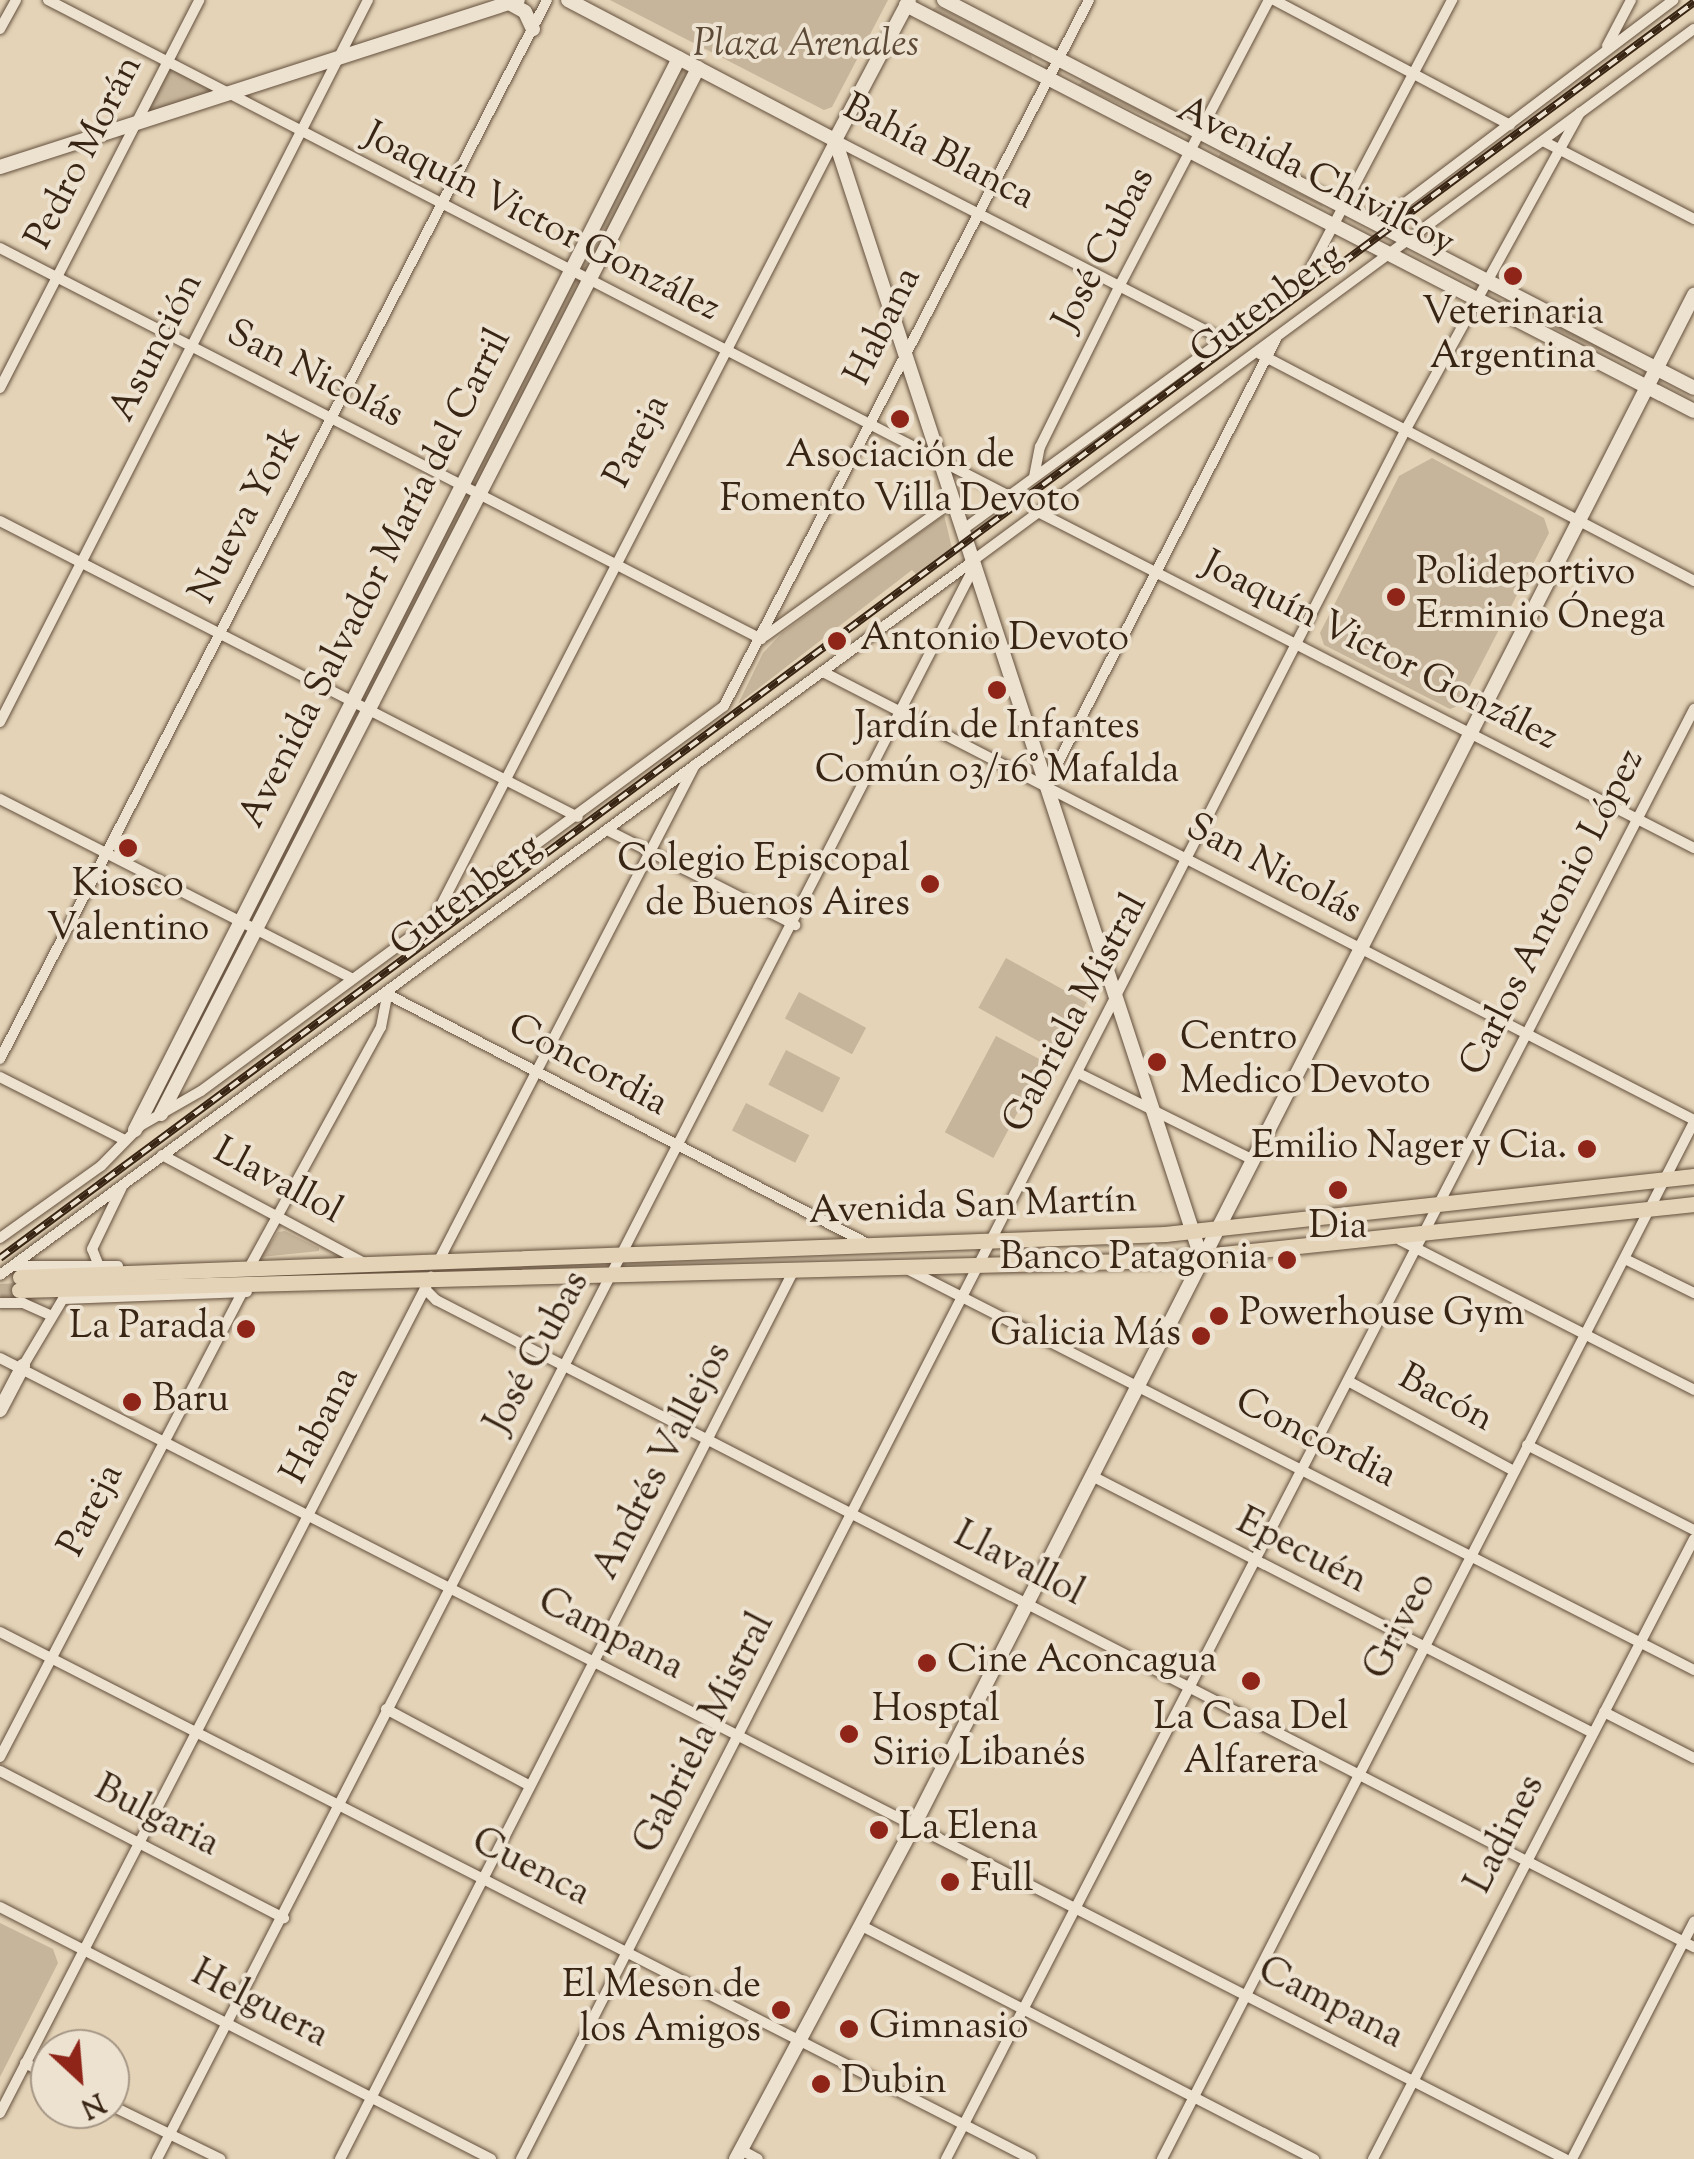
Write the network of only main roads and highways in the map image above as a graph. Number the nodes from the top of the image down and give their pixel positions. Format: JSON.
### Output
{"nodes":[{"id":1,"x":1694,"y":1176,"type":"edge"},
{"id":2,"x":1694,"y":1204,"type":"edge"}],
"edges":[{"from":1,"to":2,"type":"main road","name":"Avenida San Martín"}]}
